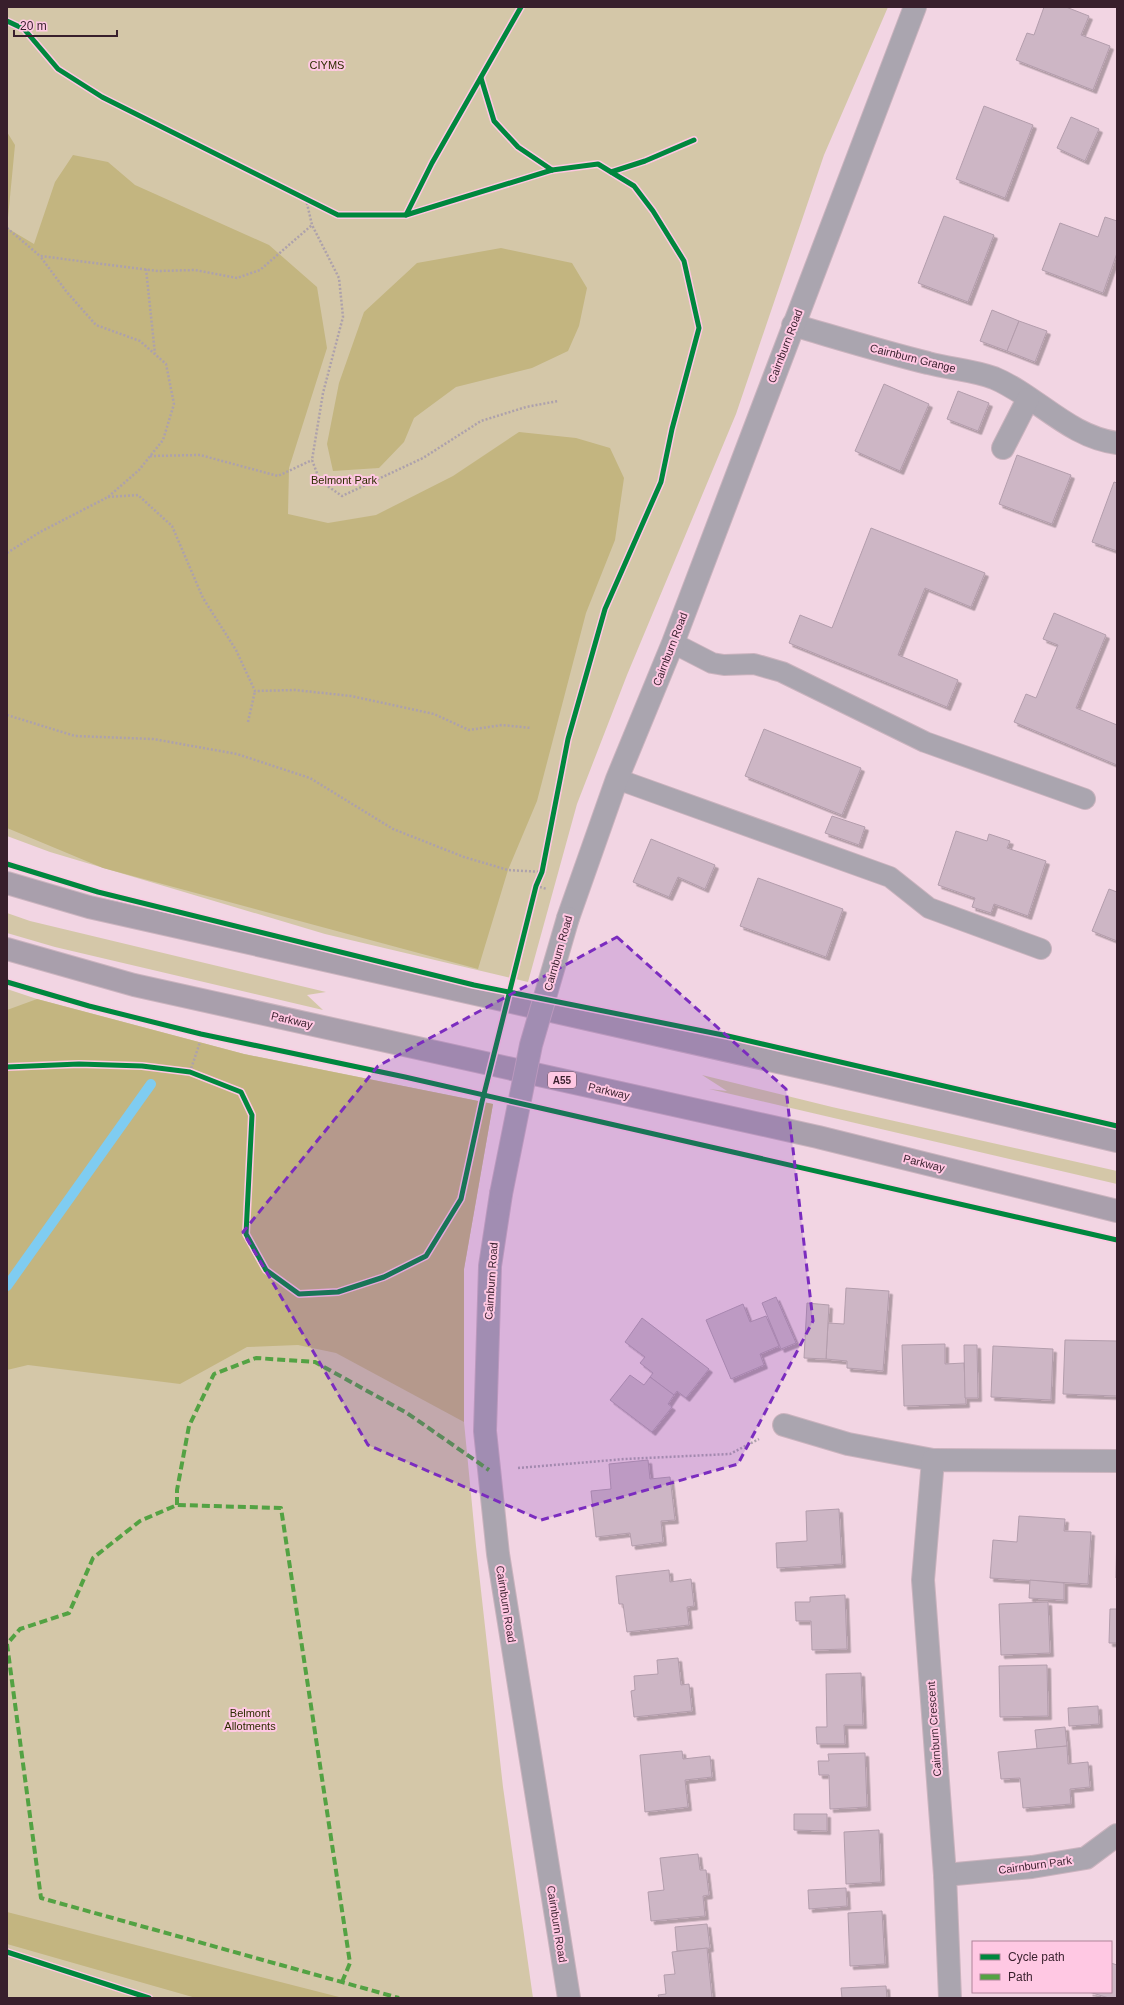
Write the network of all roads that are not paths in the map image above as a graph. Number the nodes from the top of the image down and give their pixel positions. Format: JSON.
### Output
{"nodes":[{"id":1,"x":915,"y":7,"type":"edge"},
{"id":2,"x":793,"y":325,"type":"junction"},
{"id":3,"x":1028,"y":399,"type":"junction"},
{"id":4,"x":1117,"y":443,"type":"edge"},
{"id":5,"x":1004,"y":448,"type":"dead end"},
{"id":6,"x":673,"y":643,"type":"junction"},
{"id":7,"x":617,"y":779,"type":"junction"},
{"id":8,"x":1085,"y":799,"type":"dead end"},
{"id":9,"x":7,"y":883,"type":"edge"},
{"id":10,"x":7,"y":949,"type":"edge"},
{"id":11,"x":1041,"y":949,"type":"dead end"},
{"id":12,"x":1117,"y":1141,"type":"edge"},
{"id":13,"x":1117,"y":1210,"type":"edge"},
{"id":14,"x":784,"y":1425,"type":"road end"},
{"id":15,"x":933,"y":1460,"type":"junction"},
{"id":16,"x":1117,"y":1461,"type":"edge"},
{"id":17,"x":1117,"y":1835,"type":"edge"},
{"id":18,"x":945,"y":1875,"type":"junction"},
{"id":19,"x":569,"y":1998,"type":"edge"},
{"id":20,"x":950,"y":1998,"type":"edge"}],
"edges":[{"from":1,"to":2,"type":"street","name":"Cairnburn Road"},
{"from":2,"to":3,"type":"street","name":"Cairnburn Grange"},
{"from":2,"to":6,"type":"street","name":"Cairnburn Road"},
{"from":3,"to":4,"type":"street","name":"Cairnburn Grange"},
{"from":3,"to":5,"type":"street"},
{"from":6,"to":7,"type":"street","name":"Cairnburn Road"},
{"from":6,"to":8,"type":"lane"},
{"from":7,"to":11,"type":"lane"},
{"from":7,"to":19,"type":"street","name":"Cairnburn Road","bridge":true},
{"from":9,"to":12,"type":"highway"},
{"from":10,"to":13,"type":"highway","name":"Parkway","number":"A55"},
{"from":14,"to":15,"type":"street"},
{"from":15,"to":16,"type":"street"},
{"from":15,"to":18,"type":"street","name":"Cairnburn Crescent"},
{"from":17,"to":18,"type":"street","name":"Cairnburn Park"},
{"from":18,"to":20,"type":"street","name":"Cairnburn Crescent"}]}
